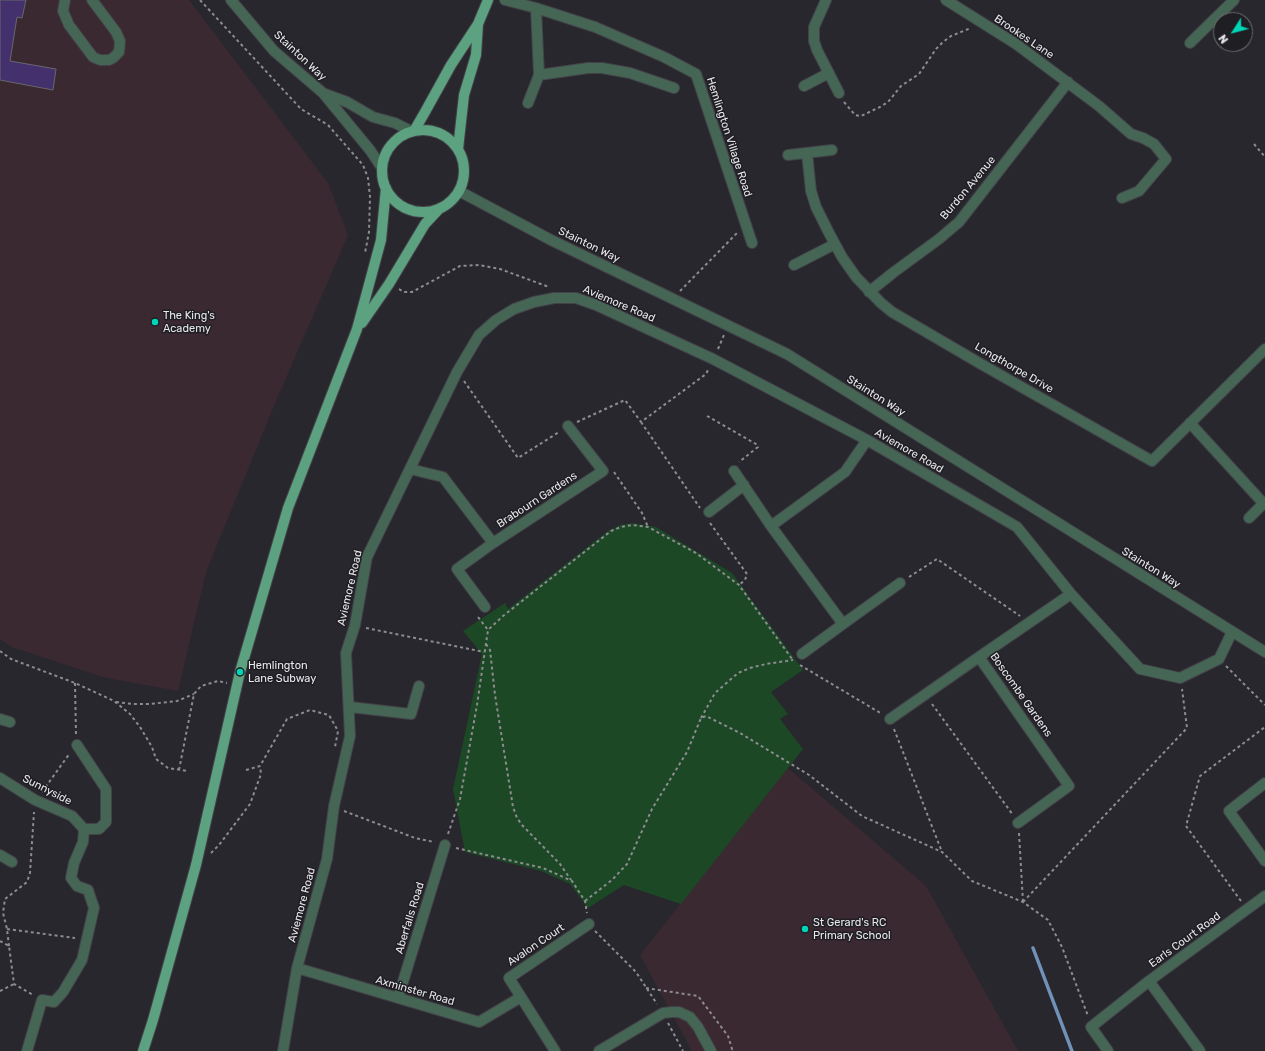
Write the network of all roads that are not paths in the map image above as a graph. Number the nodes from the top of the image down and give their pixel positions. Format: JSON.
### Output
{"nodes":[{"id":1,"x":65,"y":0,"type":"edge"},
{"id":2,"x":92,"y":0,"type":"edge"},
{"id":3,"x":231,"y":0,"type":"edge"},
{"id":4,"x":488,"y":0,"type":"edge"},
{"id":5,"x":504,"y":0,"type":"edge"},
{"id":6,"x":826,"y":0,"type":"edge"},
{"id":7,"x":946,"y":0,"type":"edge"},
{"id":8,"x":1234,"y":0,"type":"edge"},
{"id":9,"x":536,"y":8,"type":"junction"},
{"id":10,"x":478,"y":24,"type":"junction"},
{"id":11,"x":1190,"y":43,"type":"dead end"},
{"id":12,"x":829,"y":73,"type":"junction"},
{"id":13,"x":539,"y":75,"type":"junction"},
{"id":14,"x":1068,"y":82,"type":"junction"},
{"id":15,"x":804,"y":86,"type":"dead end"},
{"id":16,"x":674,"y":88,"type":"dead end"},
{"id":17,"x":323,"y":93,"type":"junction"},
{"id":18,"x":839,"y":93,"type":"road end"},
{"id":19,"x":528,"y":103,"type":"dead end"},
{"id":20,"x":412,"y":131,"type":"junction"},
{"id":21,"x":458,"y":149,"type":"junction"},
{"id":22,"x":832,"y":150,"type":"dead end"},
{"id":23,"x":807,"y":153,"type":"junction"},
{"id":24,"x":788,"y":155,"type":"dead end"},
{"id":25,"x":382,"y":168,"type":"junction"},
{"id":26,"x":386,"y":188,"type":"junction"},
{"id":27,"x":459,"y":191,"type":"junction"},
{"id":28,"x":1122,"y":198,"type":"dead end"},
{"id":29,"x":440,"y":208,"type":"junction"},
{"id":30,"x":752,"y":243,"type":"dead end"},
{"id":31,"x":835,"y":244,"type":"junction"},
{"id":32,"x":794,"y":265,"type":"dead end"},
{"id":33,"x":869,"y":292,"type":"junction"},
{"id":34,"x":357,"y":329,"type":"junction"},
{"id":35,"x":1264,"y":354,"type":"edge"},
{"id":36,"x":1190,"y":423,"type":"junction"},
{"id":37,"x":568,"y":426,"type":"road end"},
{"id":38,"x":867,"y":440,"type":"junction"},
{"id":39,"x":410,"y":469,"type":"junction"},
{"id":40,"x":734,"y":471,"type":"road end"},
{"id":41,"x":744,"y":485,"type":"junction"},
{"id":42,"x":1264,"y":503,"type":"edge"},
{"id":43,"x":706,"y":514,"type":"road end"},
{"id":44,"x":1249,"y":518,"type":"dead end"},
{"id":45,"x":771,"y":526,"type":"junction"},
{"id":46,"x":493,"y":543,"type":"junction"},
{"id":47,"x":900,"y":583,"type":"road end"},
{"id":48,"x":1071,"y":594,"type":"junction"},
{"id":49,"x":485,"y":607,"type":"dead end"},
{"id":50,"x":843,"y":624,"type":"junction"},
{"id":51,"x":1232,"y":632,"type":"junction"},
{"id":52,"x":1265,"y":652,"type":"edge"},
{"id":53,"x":802,"y":654,"type":"road end"},
{"id":54,"x":979,"y":657,"type":"junction"},
{"id":55,"x":419,"y":686,"type":"dead end"},
{"id":56,"x":350,"y":707,"type":"junction"},
{"id":57,"x":0,"y":719,"type":"edge"},
{"id":58,"x":890,"y":719,"type":"road end"},
{"id":59,"x":10,"y":722,"type":"dead end"},
{"id":60,"x":77,"y":745,"type":"dead end"},
{"id":61,"x":0,"y":778,"type":"edge"},
{"id":62,"x":1265,"y":782,"type":"edge"},
{"id":63,"x":1018,"y":823,"type":"road end"},
{"id":64,"x":84,"y":829,"type":"junction"},
{"id":65,"x":445,"y":845,"type":"road end"},
{"id":66,"x":0,"y":855,"type":"edge"},
{"id":67,"x":1265,"y":861,"type":"edge"},
{"id":68,"x":12,"y":862,"type":"dead end"},
{"id":69,"x":1265,"y":896,"type":"edge"},
{"id":70,"x":589,"y":924,"type":"road end"},
{"id":71,"x":297,"y":968,"type":"junction"},
{"id":72,"x":1149,"y":981,"type":"junction"},
{"id":73,"x":398,"y":998,"type":"junction"},
{"id":74,"x":521,"y":998,"type":"junction"},
{"id":75,"x":154,"y":1020,"type":"junction"},
{"id":76,"x":27,"y":1051,"type":"edge"},
{"id":77,"x":143,"y":1051,"type":"edge"},
{"id":78,"x":148,"y":1051,"type":"edge"},
{"id":79,"x":283,"y":1051,"type":"edge"},
{"id":80,"x":555,"y":1051,"type":"edge"},
{"id":81,"x":600,"y":1051,"type":"edge"},
{"id":82,"x":712,"y":1051,"type":"edge"},
{"id":83,"x":1108,"y":1051,"type":"edge"},
{"id":84,"x":1200,"y":1051,"type":"edge"}],
"edges":[{"from":1,"to":2,"type":"street"},
{"from":3,"to":17,"type":"street","name":"Stainton Way"},
{"from":4,"to":10,"type":"main road"},
{"from":5,"to":9,"type":"street","name":"Hemlington Village Road"},
{"from":6,"to":12,"type":"street"},
{"from":7,"to":14,"type":"street","name":"Brookes Lane"},
{"from":8,"to":11,"type":"street"},
{"from":9,"to":13,"type":"street"},
{"from":9,"to":30,"type":"street","name":"Hemlington Village Road"},
{"from":10,"to":20,"type":"main road"},
{"from":10,"to":21,"type":"main road"},
{"from":12,"to":15,"type":"street"},
{"from":12,"to":18,"type":"street"},
{"from":13,"to":16,"type":"street"},
{"from":13,"to":19,"type":"street"},
{"from":14,"to":28,"type":"street","name":"Brookes Lane"},
{"from":14,"to":33,"type":"street","name":"Burdon Avenue"},
{"from":17,"to":20,"type":"street","name":"Stainton Way"},
{"from":17,"to":25,"type":"street","name":"Stainton Way"},
{"from":20,"to":21,"type":"main road"},
{"from":20,"to":25,"type":"main road"},
{"from":21,"to":27,"type":"main road"},
{"from":22,"to":23,"type":"street"},
{"from":23,"to":24,"type":"street"},
{"from":23,"to":31,"type":"street","name":"Longthorpe Drive"},
{"from":25,"to":26,"type":"main road"},
{"from":26,"to":29,"type":"main road"},
{"from":26,"to":34,"type":"main road"},
{"from":27,"to":29,"type":"main road"},
{"from":27,"to":51,"type":"street","name":"Stainton Way"},
{"from":29,"to":34,"type":"main road"},
{"from":31,"to":32,"type":"street"},
{"from":31,"to":33,"type":"street","name":"Longthorpe Drive"},
{"from":33,"to":36,"type":"street","name":"Longthorpe Drive"},
{"from":34,"to":75,"type":"main road"},
{"from":35,"to":36,"type":"street"},
{"from":36,"to":42,"type":"street"},
{"from":37,"to":46,"type":"street","name":"Brabourn Gardens"},
{"from":38,"to":39,"type":"street","name":"Aviemore Road"},
{"from":38,"to":45,"type":"street"},
{"from":38,"to":48,"type":"street","name":"Aviemore Road"},
{"from":39,"to":46,"type":"street","name":"Brabourn Gardens"},
{"from":39,"to":56,"type":"street","name":"Aviemore Road"},
{"from":40,"to":41,"type":"street"},
{"from":41,"to":43,"type":"street"},
{"from":41,"to":45,"type":"street"},
{"from":42,"to":44,"type":"street"},
{"from":45,"to":50,"type":"street"},
{"from":46,"to":49,"type":"street"},
{"from":47,"to":50,"type":"street"},
{"from":48,"to":51,"type":"street","name":"Aviemore Road"},
{"from":48,"to":54,"type":"street","name":"Boscombe Gardens"},
{"from":50,"to":53,"type":"street"},
{"from":51,"to":52,"type":"street","name":"Stainton Way"},
{"from":54,"to":58,"type":"street"},
{"from":54,"to":63,"type":"street","name":"Boscombe Gardens"},
{"from":55,"to":56,"type":"street"},
{"from":56,"to":71,"type":"street","name":"Aviemore Road"},
{"from":57,"to":59,"type":"street"},
{"from":60,"to":64,"type":"street"},
{"from":61,"to":64,"type":"street","name":"Sunnyside"},
{"from":62,"to":67,"type":"street"},
{"from":64,"to":76,"type":"street"},
{"from":65,"to":73,"type":"street","name":"Aberfalls Road"},
{"from":66,"to":68,"type":"street"},
{"from":69,"to":72,"type":"street","name":"Earls Court Road"},
{"from":70,"to":74,"type":"street","name":"Avalon Court"},
{"from":71,"to":73,"type":"street","name":"Axminster Road"},
{"from":71,"to":79,"type":"street","name":"Aviemore Road"},
{"from":72,"to":83,"type":"street"},
{"from":72,"to":84,"type":"street","name":"Earls Court Road"},
{"from":73,"to":74,"type":"street","name":"Axminster Road"},
{"from":74,"to":80,"type":"street","name":"Avalon Court"},
{"from":75,"to":77,"type":"main road"},
{"from":75,"to":78,"type":"main road"},
{"from":81,"to":82,"type":"street"}]}
